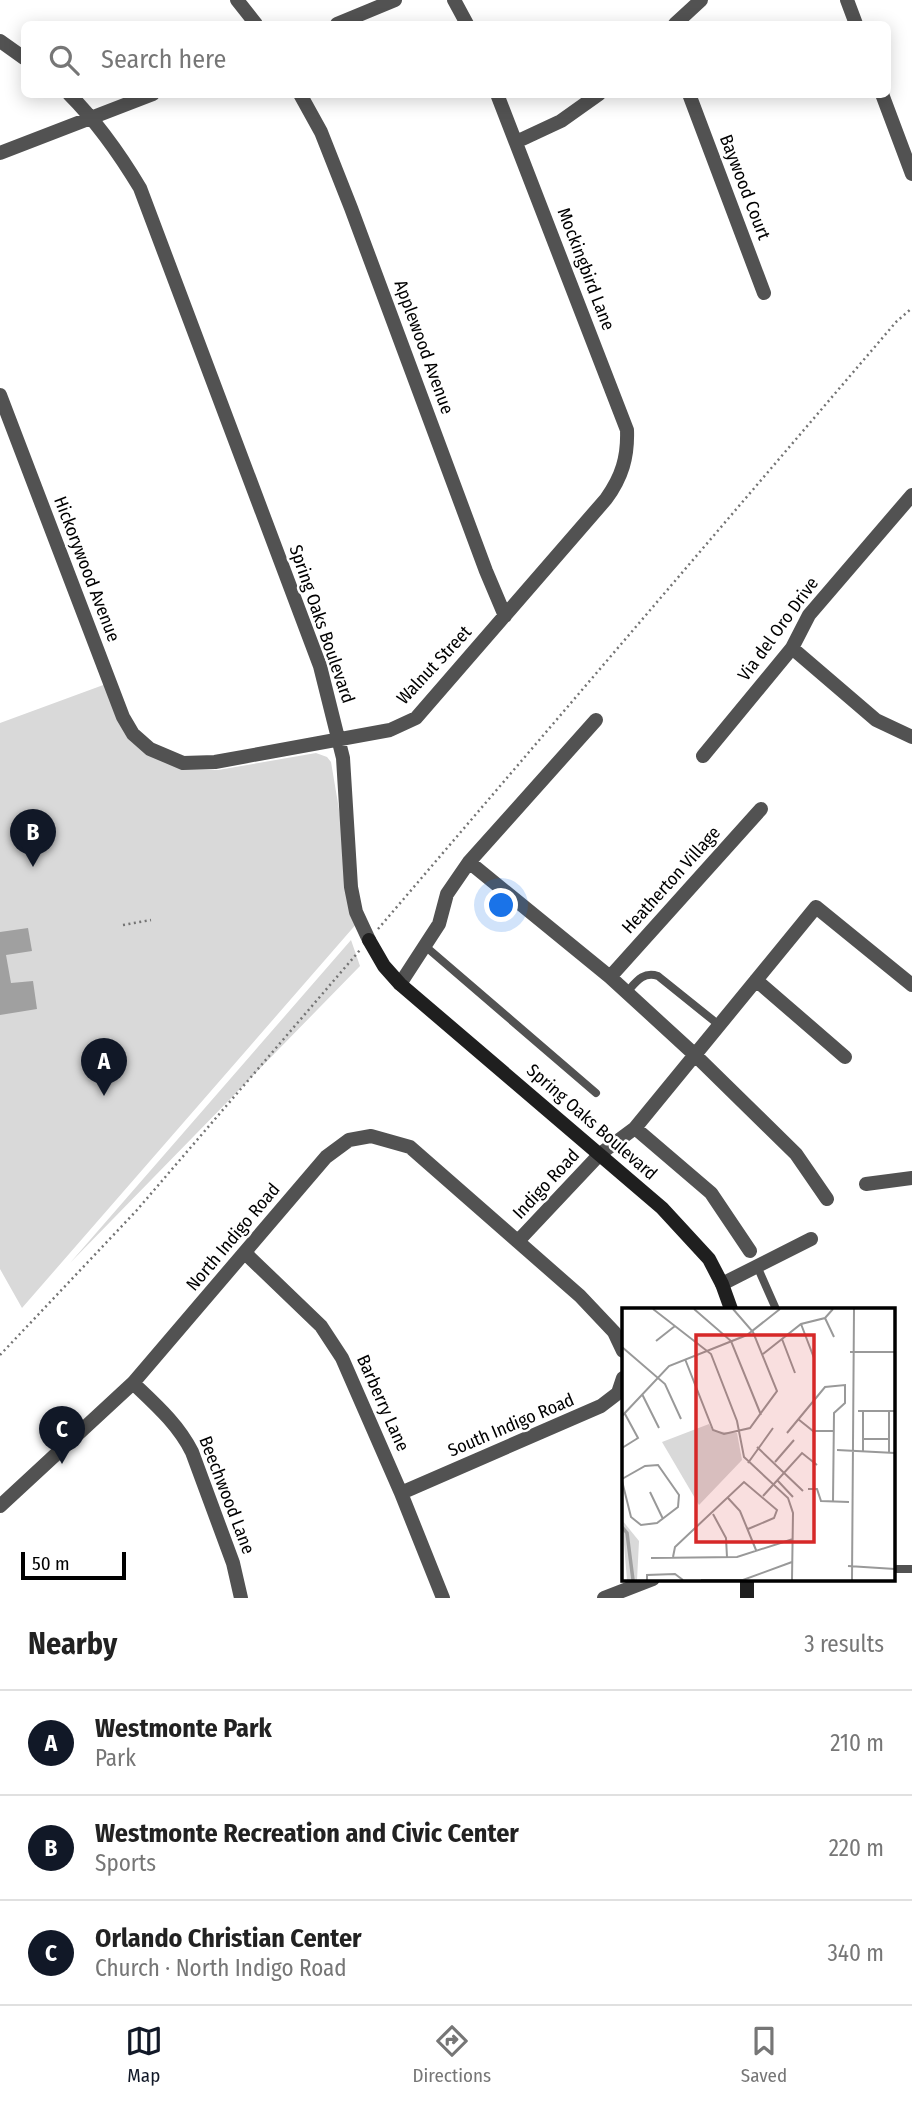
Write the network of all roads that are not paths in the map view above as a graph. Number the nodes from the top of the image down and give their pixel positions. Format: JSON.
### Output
{"nodes":[{"id":1,"x":237,"y":0,"type":"edge"},
{"id":2,"x":395,"y":0,"type":"edge"},
{"id":3,"x":454,"y":0,"type":"edge"},
{"id":4,"x":701,"y":0,"type":"edge"},
{"id":5,"x":847,"y":0,"type":"edge"},
{"id":6,"x":254,"y":21,"type":"edge"},
{"id":7,"x":344,"y":21,"type":"edge"},
{"id":8,"x":465,"y":21,"type":"edge"},
{"id":9,"x":678,"y":21,"type":"edge"},
{"id":10,"x":855,"y":21,"type":"edge"},
{"id":11,"x":0,"y":41,"type":"edge"},
{"id":12,"x":21,"y":56,"type":"edge"},
{"id":13,"x":73,"y":98,"type":"edge"},
{"id":14,"x":143,"y":98,"type":"edge"},
{"id":15,"x":302,"y":98,"type":"edge"},
{"id":16,"x":499,"y":98,"type":"edge"},
{"id":17,"x":593,"y":98,"type":"edge"},
{"id":18,"x":691,"y":98,"type":"edge"},
{"id":19,"x":884,"y":98,"type":"edge"},
{"id":20,"x":93,"y":117,"type":"junction"},
{"id":21,"x":516,"y":142,"type":"junction"},
{"id":22,"x":0,"y":153,"type":"edge"},
{"id":23,"x":912,"y":174,"type":"edge"},
{"id":24,"x":764,"y":293,"type":"dead end"},
{"id":25,"x":0,"y":395,"type":"edge"},
{"id":26,"x":626,"y":461,"type":"joint"},
{"id":27,"x":912,"y":495,"type":"edge"},
{"id":28,"x":505,"y":616,"type":"junction"},
{"id":29,"x":792,"y":648,"type":"junction"},
{"id":30,"x":596,"y":719,"type":"dead end"},
{"id":31,"x":912,"y":737,"type":"edge"},
{"id":32,"x":338,"y":740,"type":"junction"},
{"id":33,"x":150,"y":749,"type":"joint"},
{"id":34,"x":703,"y":756,"type":"dead end"},
{"id":35,"x":761,"y":809,"type":"dead end"},
{"id":36,"x":470,"y":862,"type":"junction"},
{"id":37,"x":425,"y":946,"type":"junction"},
{"id":38,"x":610,"y":977,"type":"junction"},
{"id":39,"x":756,"y":980,"type":"junction"},
{"id":40,"x":400,"y":984,"type":"junction"},
{"id":41,"x":912,"y":985,"type":"edge"},
{"id":42,"x":626,"y":992,"type":"junction"},
{"id":43,"x":719,"y":1025,"type":"junction"},
{"id":44,"x":694,"y":1054,"type":"junction"},
{"id":45,"x":845,"y":1057,"type":"dead end"},
{"id":46,"x":596,"y":1093,"type":"dead end"},
{"id":47,"x":635,"y":1128,"type":"junction"},
{"id":48,"x":600,"y":1154,"type":"junction"},
{"id":49,"x":912,"y":1178,"type":"edge"},
{"id":50,"x":866,"y":1184,"type":"dead end"},
{"id":51,"x":827,"y":1199,"type":"dead end"},
{"id":52,"x":811,"y":1239,"type":"dead end"},
{"id":53,"x":519,"y":1241,"type":"junction"},
{"id":54,"x":750,"y":1251,"type":"dead end"},
{"id":55,"x":245,"y":1253,"type":"junction"},
{"id":56,"x":757,"y":1266,"type":"junction"},
{"id":57,"x":722,"y":1284,"type":"junction"},
{"id":58,"x":731,"y":1308,"type":"edge"},
{"id":59,"x":776,"y":1308,"type":"edge"},
{"id":60,"x":622,"y":1349,"type":"edge"},
{"id":61,"x":622,"y":1381,"type":"edge"},
{"id":62,"x":134,"y":1383,"type":"junction"},
{"id":63,"x":401,"y":1493,"type":"junction"},
{"id":64,"x":0,"y":1506,"type":"edge"},
{"id":65,"x":897,"y":1569,"type":"dead end"},
{"id":66,"x":912,"y":1569,"type":"edge"},
{"id":67,"x":650,"y":1580,"type":"edge"},
{"id":68,"x":747,"y":1580,"type":"edge"},
{"id":69,"x":241,"y":1598,"type":"edge"},
{"id":70,"x":443,"y":1598,"type":"edge"},
{"id":71,"x":604,"y":1598,"type":"edge"},
{"id":72,"x":747,"y":1598,"type":"edge"}],
"edges":[{"from":1,"to":6,"type":"street"},
{"from":2,"to":7,"type":"street"},
{"from":3,"to":8,"type":"street"},
{"from":4,"to":9,"type":"street"},
{"from":5,"to":10,"type":"street"},
{"from":11,"to":12,"type":"street"},
{"from":13,"to":20,"type":"street","name":"Spring Oaks Boulevard"},
{"from":14,"to":20,"type":"street"},
{"from":15,"to":28,"type":"street","name":"Applewood Avenue"},
{"from":16,"to":21,"type":"street","name":"Mockingbird Lane"},
{"from":17,"to":21,"type":"street"},
{"from":18,"to":24,"type":"street","name":"Baywood Court"},
{"from":19,"to":23,"type":"street"},
{"from":20,"to":22,"type":"street"},
{"from":20,"to":32,"type":"street","name":"Spring Oaks Boulevard"},
{"from":21,"to":26,"type":"street","name":"Mockingbird Lane"},
{"from":25,"to":33,"type":"street","name":"Hickorywood Avenue"},
{"from":26,"to":28,"type":"street","name":"Walnut Street"},
{"from":27,"to":29,"type":"street","name":"Via del Oro Drive"},
{"from":28,"to":32,"type":"street","name":"Walnut Street"},
{"from":29,"to":31,"type":"street"},
{"from":29,"to":34,"type":"street","name":"Via del Oro Drive"},
{"from":30,"to":36,"type":"street"},
{"from":32,"to":33,"type":"street","name":"Walnut Street"},
{"from":32,"to":40,"type":"street","name":"Spring Oaks Boulevard"},
{"from":35,"to":38,"type":"street","name":"Heatherton Village"},
{"from":36,"to":37,"type":"street"},
{"from":36,"to":38,"type":"street"},
{"from":37,"to":40,"type":"street"},
{"from":37,"to":46,"type":"lane"},
{"from":38,"to":42,"type":"street"},
{"from":39,"to":41,"type":"street"},
{"from":39,"to":43,"type":"street"},
{"from":39,"to":45,"type":"street"},
{"from":40,"to":48,"type":"street","name":"Spring Oaks Boulevard"},
{"from":42,"to":43,"type":"lane"},
{"from":42,"to":44,"type":"street"},
{"from":43,"to":44,"type":"street"},
{"from":44,"to":47,"type":"street"},
{"from":44,"to":51,"type":"street"},
{"from":47,"to":48,"type":"street"},
{"from":47,"to":54,"type":"street"},
{"from":48,"to":53,"type":"street","name":"Indigo Road"},
{"from":48,"to":57,"type":"street","name":"Spring Oaks Boulevard"},
{"from":49,"to":50,"type":"street"},
{"from":52,"to":56,"type":"street"},
{"from":53,"to":55,"type":"street","name":"North Indigo Road"},
{"from":53,"to":60,"type":"street"},
{"from":55,"to":62,"type":"street","name":"North Indigo Road"},
{"from":55,"to":63,"type":"street","name":"Barberry Lane"},
{"from":56,"to":57,"type":"street"},
{"from":56,"to":59,"type":"lane"},
{"from":57,"to":58,"type":"street","name":"Spring Oaks Boulevard"},
{"from":61,"to":63,"type":"street","name":"South Indigo Road"},
{"from":62,"to":64,"type":"street","name":"North Indigo Road"},
{"from":62,"to":69,"type":"street","name":"Beechwood Lane"},
{"from":63,"to":70,"type":"street","name":"Barberry Lane"},
{"from":65,"to":66,"type":"lane"},
{"from":67,"to":71,"type":"street"},
{"from":68,"to":72,"type":"street"}]}
